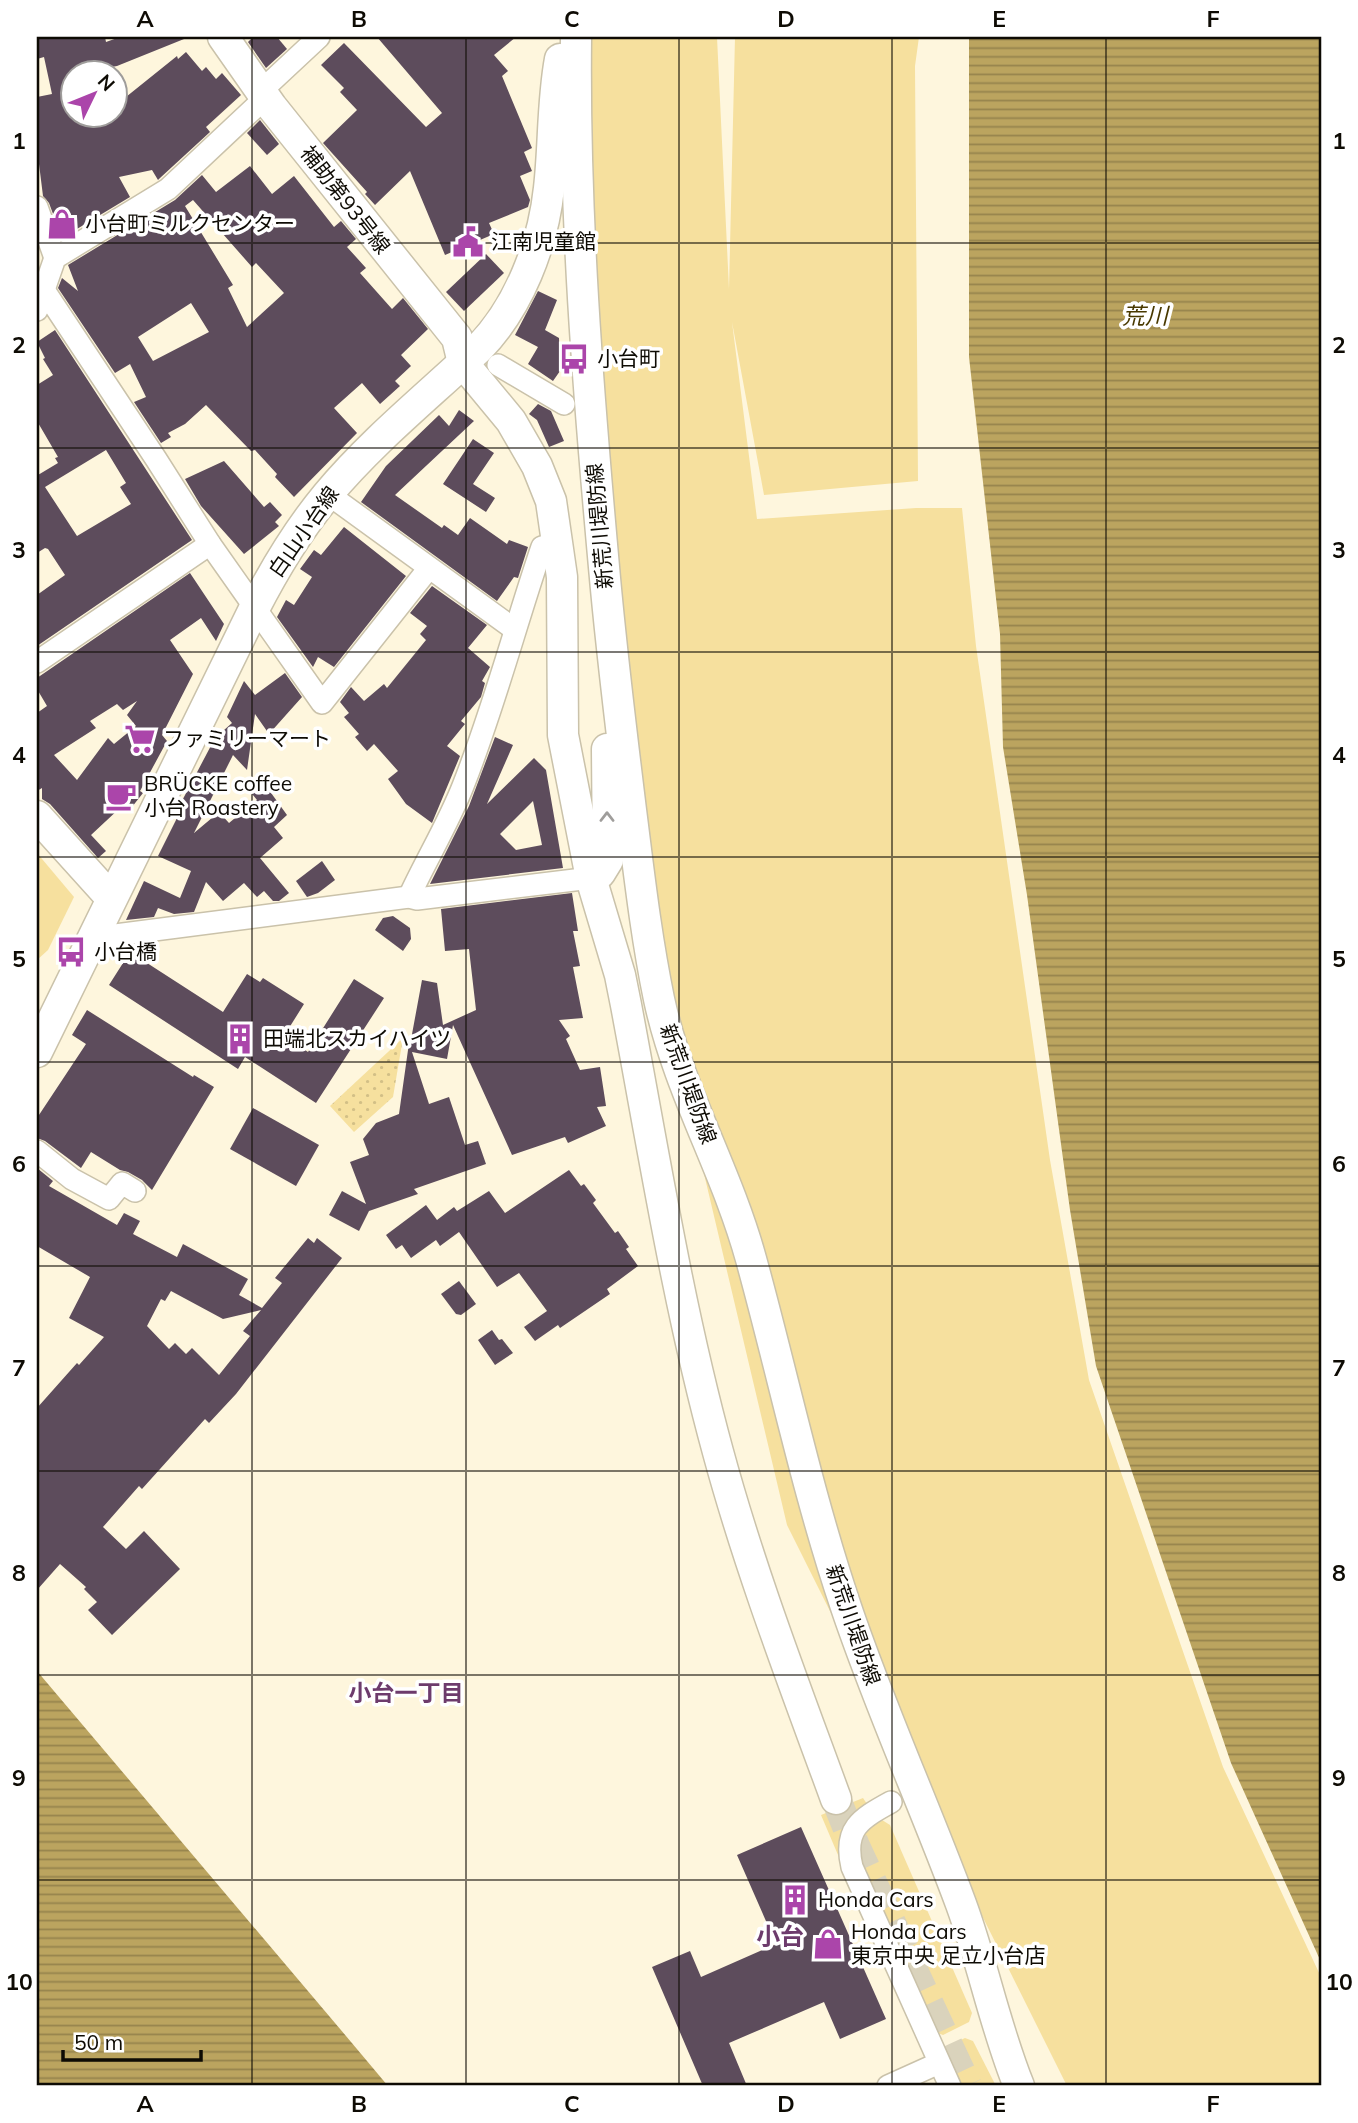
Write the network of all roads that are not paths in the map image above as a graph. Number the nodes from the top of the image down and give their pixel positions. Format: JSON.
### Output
{"nodes":[{"id":1,"x":223,"y":37,"type":"edge"},
{"id":2,"x":319,"y":37,"type":"edge"},
{"id":3,"x":564,"y":37,"type":"edge"},
{"id":4,"x":576,"y":37,"type":"edge"},
{"id":5,"x":263,"y":95,"type":"junction"},
{"id":6,"x":37,"y":207,"type":"edge"},
{"id":7,"x":55,"y":258,"type":"junction"},
{"id":8,"x":40,"y":300,"type":"edge"},
{"id":9,"x":463,"y":363,"type":"junction"},
{"id":10,"x":498,"y":365,"type":"dead end"},
{"id":11,"x":523,"y":381,"type":"junction"},
{"id":12,"x":496,"y":402,"type":"junction"},
{"id":13,"x":564,"y":404,"type":"dead end"},
{"id":14,"x":328,"y":494,"type":"junction"},
{"id":15,"x":558,"y":542,"type":"junction"},
{"id":16,"x":209,"y":544,"type":"junction"},
{"id":17,"x":429,"y":568,"type":"junction"},
{"id":18,"x":254,"y":609,"type":"junction"},
{"id":19,"x":514,"y":629,"type":"junction"},
{"id":20,"x":37,"y":662,"type":"edge"},
{"id":21,"x":613,"y":663,"type":"junction"},
{"id":22,"x":37,"y":816,"type":"edge"},
{"id":23,"x":591,"y":878,"type":"junction"},
{"id":24,"x":408,"y":897,"type":"junction"},
{"id":25,"x":111,"y":898,"type":"junction"},
{"id":26,"x":92,"y":938,"type":"junction"},
{"id":27,"x":37,"y":1052,"type":"edge"},
{"id":28,"x":37,"y":1152,"type":"edge"},
{"id":29,"x":135,"y":1191,"type":"dead end"},
{"id":30,"x":836,"y":1799,"type":"tunnel mouth"},
{"id":31,"x":891,"y":1802,"type":"dead end"},
{"id":32,"x":939,"y":2063,"type":"junction"},
{"id":33,"x":888,"y":2086,"type":"edge"},
{"id":34,"x":950,"y":2086,"type":"edge"},
{"id":35,"x":1018,"y":2086,"type":"edge"}],
"edges":[{"from":1,"to":5,"type":"main road","name":"補助第93号線"},
{"from":2,"to":5,"type":"street"},
{"from":3,"to":9,"type":"main road","name":"白山小台線"},
{"from":4,"to":21,"type":"main road","name":"新荒川堤防線"},
{"from":5,"to":7,"type":"street"},
{"from":5,"to":9,"type":"main road","name":"補助第93号線"},
{"from":6,"to":7,"type":"street"},
{"from":7,"to":8,"type":"street"},
{"from":8,"to":16,"type":"street"},
{"from":9,"to":12,"type":"main road","name":"新荒川堤防線"},
{"from":9,"to":14,"type":"main road","name":"白山小台線"},
{"from":10,"to":11,"type":"street"},
{"from":11,"to":12,"type":"street"},
{"from":11,"to":13,"type":"street"},
{"from":12,"to":15,"type":"main road","name":"新荒川堤防線"},
{"from":14,"to":17,"type":"street"},
{"from":14,"to":18,"type":"main road","name":"白山小台線"},
{"from":15,"to":19,"type":"street"},
{"from":15,"to":23,"type":"main road","name":"新荒川堤防線"},
{"from":16,"to":18,"type":"street"},
{"from":16,"to":20,"type":"street"},
{"from":17,"to":18,"type":"street"},
{"from":17,"to":19,"type":"street"},
{"from":18,"to":25,"type":"main road","name":"白山小台線"},
{"from":19,"to":24,"type":"street"},
{"from":23,"to":21,"type":"main road","one_way":true},
{"from":21,"to":35,"type":"main road","name":"新荒川堤防線"},
{"from":22,"to":25,"type":"main road"},
{"from":23,"to":24,"type":"street"},
{"from":23,"to":30,"type":"main road","name":"新荒川堤防線"},
{"from":24,"to":26,"type":"street"},
{"from":25,"to":26,"type":"main road","name":"白山小台線"},
{"from":26,"to":27,"type":"main road","name":"白山小台線"},
{"from":28,"to":29,"type":"street"},
{"from":31,"to":32,"type":"street"},
{"from":32,"to":33,"type":"street"},
{"from":32,"to":34,"type":"street"}]}
